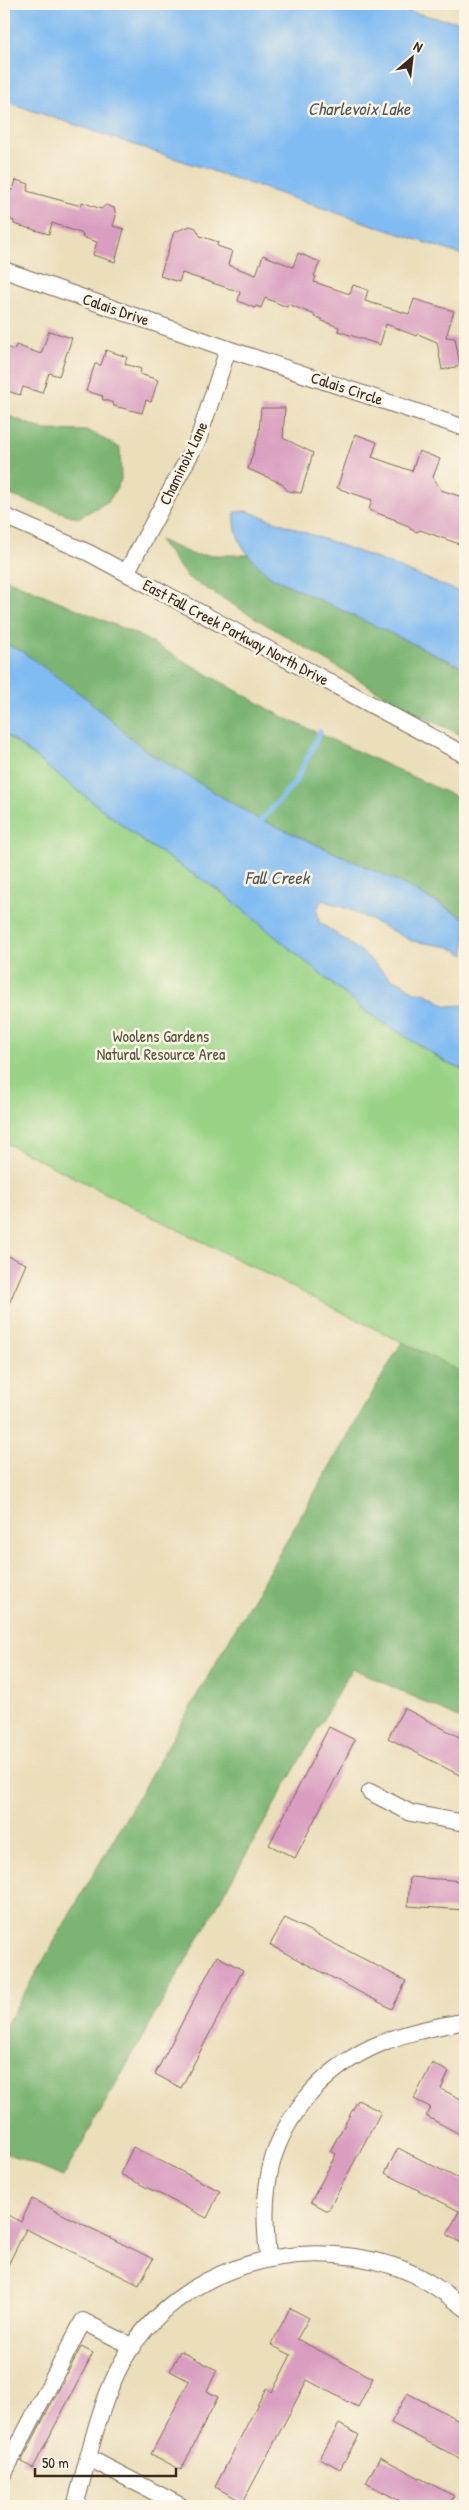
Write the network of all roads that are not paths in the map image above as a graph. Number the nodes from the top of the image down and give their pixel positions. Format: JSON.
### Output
{"nodes":[{"id":1,"x":4,"y":270,"type":"edge"},
{"id":2,"x":228,"y":349,"type":"junction"},
{"id":3,"x":465,"y":428,"type":"edge"},
{"id":4,"x":4,"y":516,"type":"edge"},
{"id":5,"x":126,"y":573,"type":"junction"},
{"id":6,"x":465,"y":756,"type":"edge"},
{"id":7,"x":370,"y":1792,"type":"dead end"},
{"id":8,"x":465,"y":1823,"type":"edge"},
{"id":9,"x":465,"y":2021,"type":"edge"},
{"id":10,"x":268,"y":2258,"type":"junction"},
{"id":11,"x":465,"y":2308,"type":"edge"},
{"id":12,"x":133,"y":2346,"type":"junction"},
{"id":13,"x":89,"y":2458,"type":"junction"},
{"id":14,"x":4,"y":2473,"type":"edge"},
{"id":15,"x":75,"y":2506,"type":"edge"},
{"id":16,"x":181,"y":2506,"type":"edge"}],
"edges":[{"from":1,"to":2,"type":"street","name":"Calais Drive"},
{"from":2,"to":3,"type":"street","name":"Calais Circle"},
{"from":2,"to":5,"type":"street","name":"Chaminoix Lane"},
{"from":4,"to":5,"type":"street","name":"East Fall Creek Parkway North Drive"},
{"from":5,"to":6,"type":"street","name":"East Fall Creek Parkway North Drive"},
{"from":7,"to":8,"type":"street"},
{"from":9,"to":10,"type":"street"},
{"from":10,"to":11,"type":"street"},
{"from":10,"to":12,"type":"street"},
{"from":12,"to":13,"type":"street"},
{"from":12,"to":14,"type":"street"},
{"from":13,"to":15,"type":"street"},
{"from":13,"to":16,"type":"street"}]}
